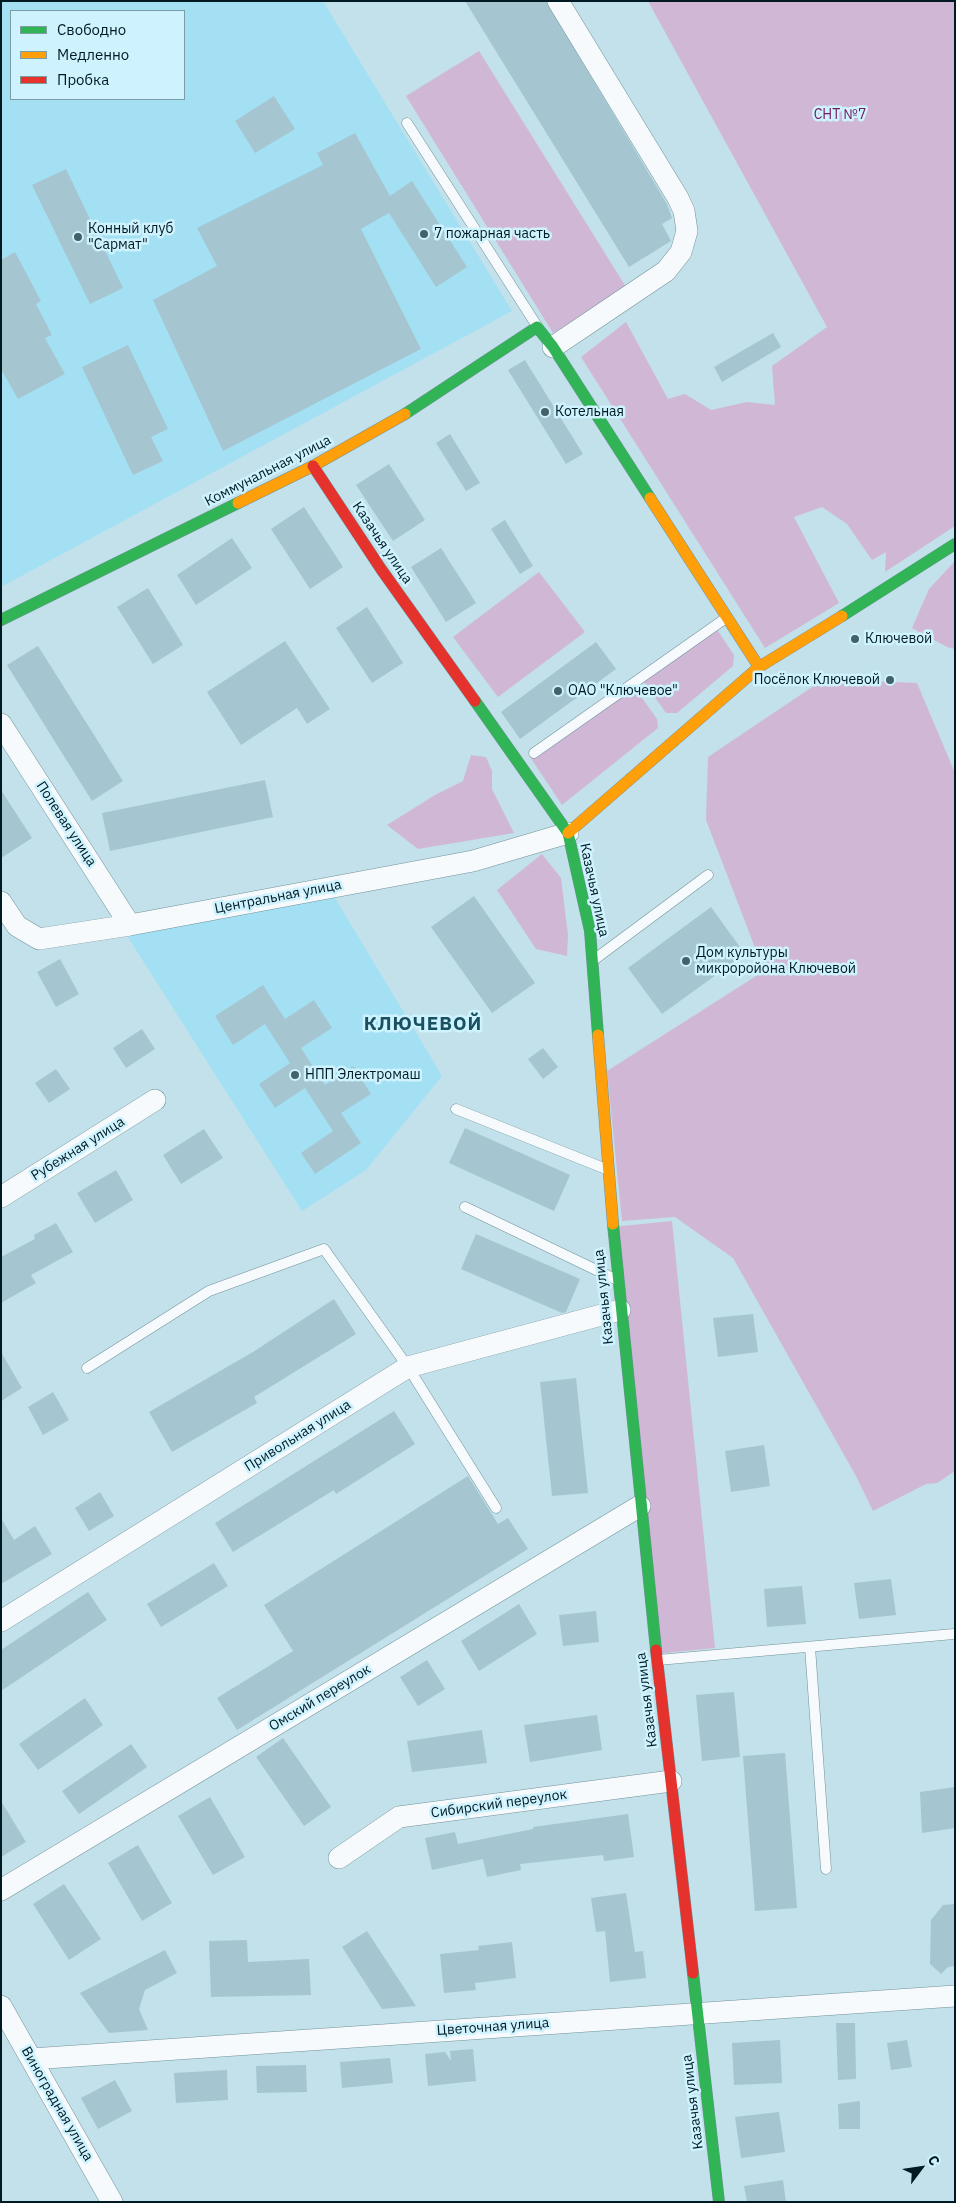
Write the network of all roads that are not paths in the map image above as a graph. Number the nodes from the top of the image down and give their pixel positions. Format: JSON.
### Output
{"nodes":[{"id":1,"x":558,"y":1,"type":"edge"},
{"id":2,"x":407,"y":123,"type":"dead end"},
{"id":3,"x":537,"y":327,"type":"junction"},
{"id":4,"x":553,"y":347,"type":"junction"},
{"id":5,"x":314,"y":466,"type":"junction"},
{"id":6,"x":955,"y":544,"type":"edge"},
{"id":7,"x":727,"y":618,"type":"junction"},
{"id":8,"x":1,"y":620,"type":"edge"},
{"id":9,"x":759,"y":667,"type":"junction"},
{"id":10,"x":1,"y":724,"type":"edge"},
{"id":11,"x":534,"y":753,"type":"dead end"},
{"id":12,"x":568,"y":834,"type":"junction"},
{"id":13,"x":708,"y":876,"type":"dead end"},
{"id":14,"x":1,"y":902,"type":"edge"},
{"id":15,"x":130,"y":925,"type":"junction"},
{"id":16,"x":592,"y":961,"type":"junction"},
{"id":17,"x":155,"y":1100,"type":"dead end"},
{"id":18,"x":456,"y":1109,"type":"dead end"},
{"id":19,"x":608,"y":1170,"type":"junction"},
{"id":20,"x":1,"y":1197,"type":"edge"},
{"id":21,"x":465,"y":1207,"type":"dead end"},
{"id":22,"x":617,"y":1280,"type":"junction"},
{"id":23,"x":620,"y":1310,"type":"junction"},
{"id":24,"x":408,"y":1367,"type":"junction"},
{"id":25,"x":88,"y":1368,"type":"dead end"},
{"id":26,"x":640,"y":1506,"type":"junction"},
{"id":27,"x":496,"y":1508,"type":"dead end"},
{"id":28,"x":1,"y":1621,"type":"edge"},
{"id":29,"x":954,"y":1634,"type":"edge"},
{"id":30,"x":810,"y":1647,"type":"junction"},
{"id":31,"x":657,"y":1660,"type":"junction"},
{"id":32,"x":671,"y":1781,"type":"junction"},
{"id":33,"x":339,"y":1858,"type":"dead end"},
{"id":34,"x":826,"y":1869,"type":"dead end"},
{"id":35,"x":1,"y":1890,"type":"edge"},
{"id":36,"x":955,"y":1996,"type":"edge"},
{"id":37,"x":1,"y":2006,"type":"edge"},
{"id":38,"x":698,"y":2013,"type":"junction"},
{"id":39,"x":31,"y":2059,"type":"junction"},
{"id":40,"x":112,"y":2202,"type":"edge"},
{"id":41,"x":719,"y":2202,"type":"edge"}],
"edges":[{"from":1,"to":4,"type":"street"},
{"from":2,"to":3,"type":"lane"},
{"from":3,"to":4,"type":"street"},
{"from":3,"to":5,"type":"street","name":"Коммунальная улица"},
{"from":4,"to":7,"type":"street"},
{"from":5,"to":8,"type":"street","name":"Коммунальная улица"},
{"from":5,"to":12,"type":"street","name":"Казачья улица"},
{"from":6,"to":9,"type":"street"},
{"from":7,"to":9,"type":"street"},
{"from":7,"to":11,"type":"lane"},
{"from":9,"to":12,"type":"street"},
{"from":10,"to":15,"type":"street","name":"Полевая улица"},
{"from":12,"to":15,"type":"street","name":"Центральная улица"},
{"from":12,"to":16,"type":"street","name":"Казачья улица"},
{"from":13,"to":16,"type":"lane"},
{"from":14,"to":15,"type":"street","name":"Центральная улица"},
{"from":16,"to":19,"type":"street","name":"Казачья улица"},
{"from":17,"to":20,"type":"street","name":"Рубежная улица"},
{"from":18,"to":19,"type":"lane"},
{"from":19,"to":22,"type":"street","name":"Казачья улица"},
{"from":21,"to":22,"type":"lane"},
{"from":22,"to":23,"type":"street","name":"Казачья улица"},
{"from":23,"to":24,"type":"street","name":"Привольная улица"},
{"from":23,"to":26,"type":"street","name":"Казачья улица"},
{"from":24,"to":25,"type":"lane"},
{"from":24,"to":27,"type":"lane"},
{"from":24,"to":28,"type":"street","name":"Привольная улица"},
{"from":26,"to":31,"type":"street","name":"Казачья улица"},
{"from":26,"to":35,"type":"street","name":"Омский переулок"},
{"from":29,"to":30,"type":"lane"},
{"from":30,"to":31,"type":"lane"},
{"from":30,"to":34,"type":"lane"},
{"from":31,"to":32,"type":"street","name":"Казачья улица"},
{"from":32,"to":33,"type":"street","name":"Сибирский переулок"},
{"from":32,"to":38,"type":"street","name":"Казачья улица"},
{"from":36,"to":38,"type":"street","name":"Цветочная улица"},
{"from":37,"to":39,"type":"street","name":"Виноградная улица"},
{"from":38,"to":39,"type":"street","name":"Цветочная улица"},
{"from":38,"to":41,"type":"street","name":"Казачья улица"},
{"from":39,"to":40,"type":"street","name":"Виноградная улица"}]}
